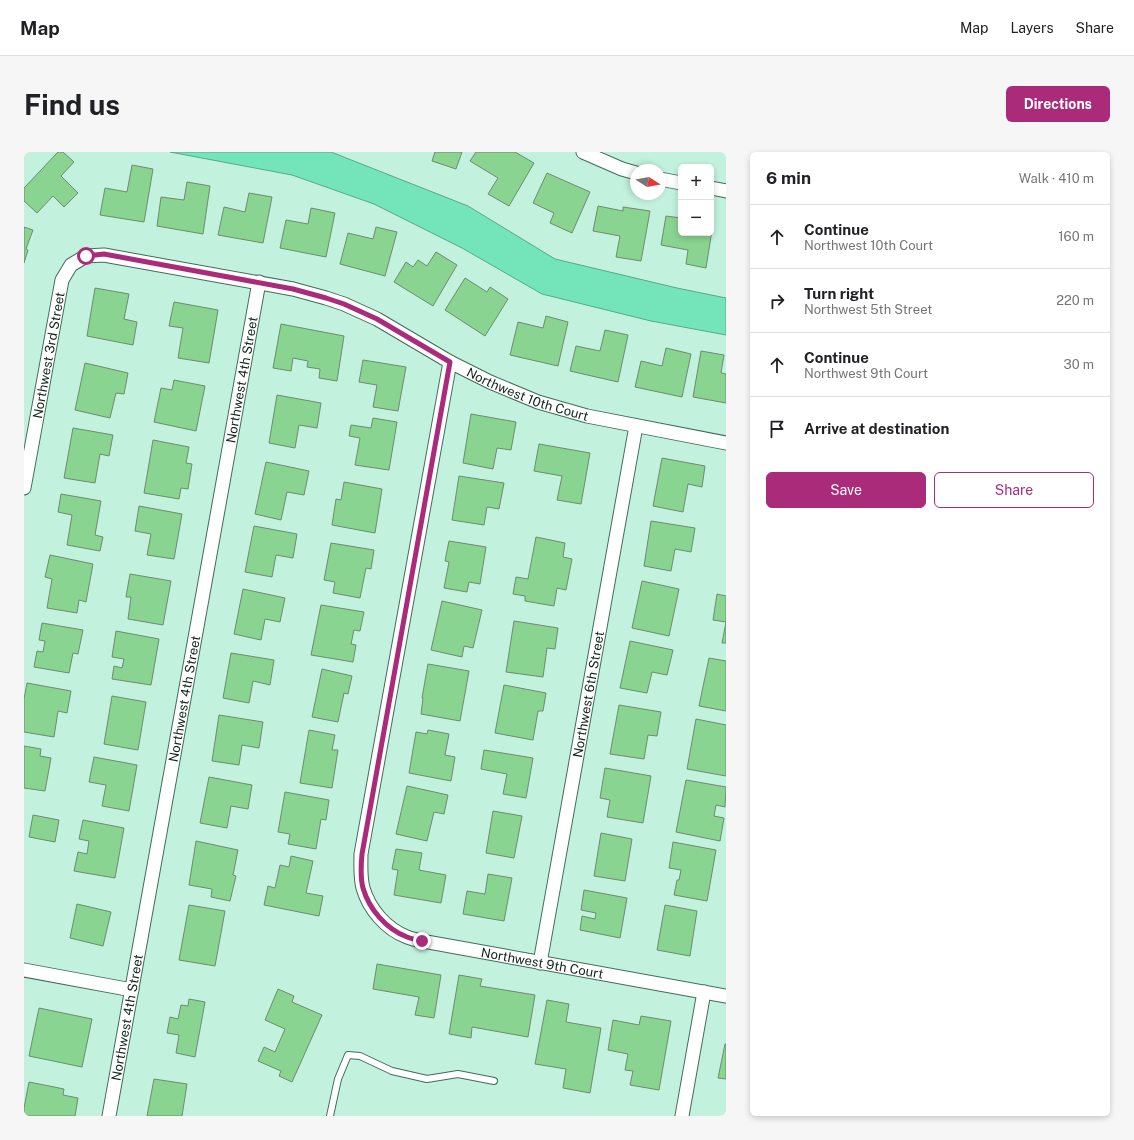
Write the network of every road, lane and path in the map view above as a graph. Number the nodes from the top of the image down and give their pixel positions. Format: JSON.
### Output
{"nodes":[{"id":1,"x":583,"y":152,"type":"edge"},
{"id":2,"x":630,"y":171,"type":"edge"},
{"id":3,"x":666,"y":180,"type":"edge"},
{"id":4,"x":678,"y":182,"type":"edge"},
{"id":5,"x":714,"y":189,"type":"edge"},
{"id":6,"x":726,"y":191,"type":"edge"},
{"id":7,"x":86,"y":256,"type":"joint"},
{"id":8,"x":259,"y":282,"type":"junction"},
{"id":9,"x":450,"y":362,"type":"junction"},
{"id":10,"x":636,"y":426,"type":"junction"},
{"id":11,"x":726,"y":443,"type":"edge"},
{"id":12,"x":24,"y":488,"type":"edge"},
{"id":13,"x":540,"y":962,"type":"junction"},
{"id":14,"x":24,"y":970,"type":"edge"},
{"id":15,"x":132,"y":990,"type":"junction"},
{"id":16,"x":704,"y":992,"type":"junction"},
{"id":17,"x":726,"y":996,"type":"edge"},
{"id":18,"x":494,"y":1081,"type":"dead end"},
{"id":19,"x":109,"y":1116,"type":"edge"},
{"id":20,"x":330,"y":1116,"type":"edge"},
{"id":21,"x":682,"y":1116,"type":"edge"}],
"edges":[{"from":1,"to":2,"type":"street"},
{"from":3,"to":4,"type":"street"},
{"from":5,"to":6,"type":"street"},
{"from":7,"to":8,"type":"street","name":"Northwest 10th Court"},
{"from":7,"to":12,"type":"street","name":"Northwest 3rd Street"},
{"from":8,"to":9,"type":"street","name":"Northwest 10th Court"},
{"from":8,"to":15,"type":"street","name":"Northwest 4th Street"},
{"from":9,"to":10,"type":"street","name":"Northwest 10th Court"},
{"from":9,"to":13,"type":"street","name":"Northwest 9th Court"},
{"from":10,"to":11,"type":"street","name":"Northwest 10th Court"},
{"from":10,"to":13,"type":"street","name":"Northwest 6th Street"},
{"from":13,"to":16,"type":"street","name":"Northwest 9th Court"},
{"from":14,"to":15,"type":"street"},
{"from":15,"to":19,"type":"street","name":"Northwest 4th Street"},
{"from":16,"to":17,"type":"street","name":"Northwest 9th Court"},
{"from":16,"to":21,"type":"street"},
{"from":18,"to":20,"type":"lane"}]}
